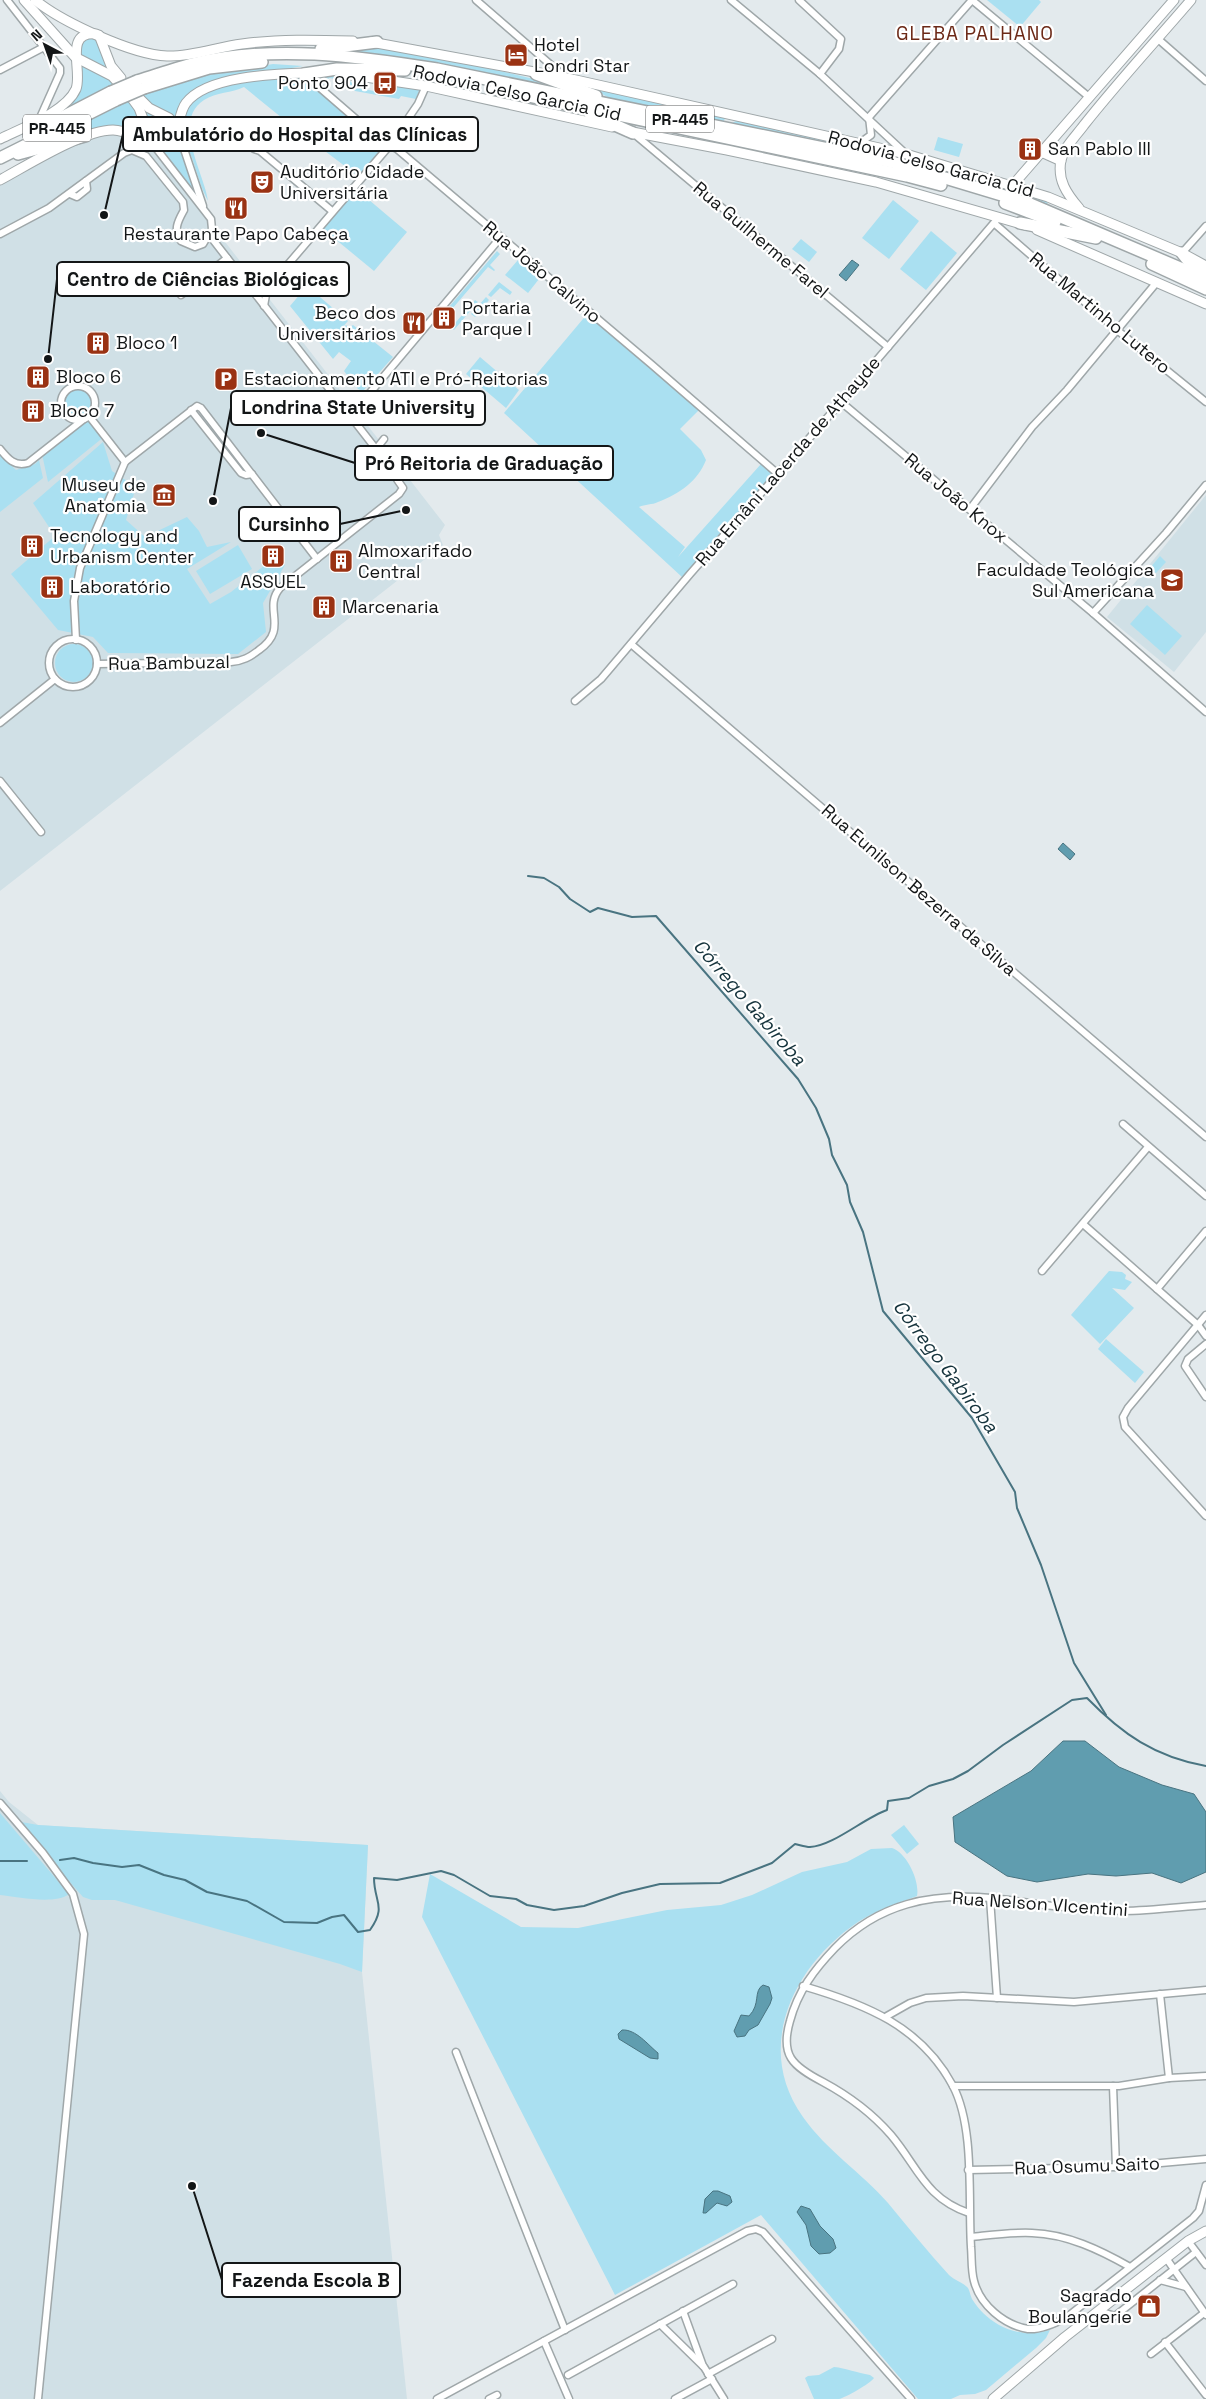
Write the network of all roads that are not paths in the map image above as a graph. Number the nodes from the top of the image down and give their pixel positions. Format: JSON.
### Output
{"nodes":[{"id":1,"x":5,"y":0,"type":"edge"},
{"id":2,"x":24,"y":0,"type":"edge"},
{"id":3,"x":35,"y":0,"type":"edge"},
{"id":4,"x":476,"y":0,"type":"edge"},
{"id":5,"x":731,"y":0,"type":"edge"},
{"id":6,"x":799,"y":0,"type":"edge"},
{"id":7,"x":972,"y":0,"type":"edge"},
{"id":8,"x":1174,"y":0,"type":"edge"},
{"id":9,"x":1191,"y":0,"type":"edge"},
{"id":10,"x":0,"y":2,"type":"edge"},
{"id":11,"x":98,"y":34,"type":"junction"},
{"id":12,"x":1158,"y":39,"type":"junction"},
{"id":13,"x":376,"y":42,"type":"junction"},
{"id":14,"x":44,"y":47,"type":"junction"},
{"id":15,"x":278,"y":54,"type":"junction"},
{"id":16,"x":75,"y":57,"type":"junction"},
{"id":17,"x":0,"y":70,"type":"edge"},
{"id":18,"x":406,"y":70,"type":"junction"},
{"id":19,"x":304,"y":74,"type":"junction"},
{"id":20,"x":536,"y":74,"type":"junction"},
{"id":21,"x":820,"y":74,"type":"junction"},
{"id":22,"x":567,"y":78,"type":"junction"},
{"id":23,"x":1206,"y":81,"type":"edge"},
{"id":24,"x":141,"y":85,"type":"junction"},
{"id":25,"x":426,"y":86,"type":"junction"},
{"id":26,"x":113,"y":96,"type":"junction"},
{"id":27,"x":1089,"y":97,"type":"junction"},
{"id":28,"x":568,"y":104,"type":"junction"},
{"id":29,"x":1099,"y":106,"type":"junction"},
{"id":30,"x":621,"y":107,"type":"junction"},
{"id":31,"x":869,"y":117,"type":"junction"},
{"id":32,"x":39,"y":120,"type":"junction"},
{"id":33,"x":177,"y":127,"type":"junction"},
{"id":34,"x":633,"y":133,"type":"junction"},
{"id":35,"x":85,"y":136,"type":"junction"},
{"id":36,"x":0,"y":139,"type":"edge"},
{"id":37,"x":860,"y":143,"type":"junction"},
{"id":38,"x":152,"y":144,"type":"junction"},
{"id":39,"x":390,"y":145,"type":"junction"},
{"id":40,"x":0,"y":149,"type":"edge"},
{"id":41,"x":254,"y":150,"type":"dead end"},
{"id":42,"x":1041,"y":152,"type":"junction"},
{"id":43,"x":906,"y":154,"type":"junction"},
{"id":44,"x":0,"y":159,"type":"edge"},
{"id":45,"x":1061,"y":160,"type":"junction"},
{"id":46,"x":0,"y":180,"type":"edge"},
{"id":47,"x":1012,"y":186,"type":"junction"},
{"id":48,"x":204,"y":210,"type":"junction"},
{"id":49,"x":1080,"y":210,"type":"junction"},
{"id":50,"x":332,"y":211,"type":"junction"},
{"id":51,"x":997,"y":221,"type":"junction"},
{"id":52,"x":1020,"y":223,"type":"junction"},
{"id":53,"x":1206,"y":226,"type":"edge"},
{"id":54,"x":0,"y":234,"type":"edge"},
{"id":55,"x":210,"y":236,"type":"junction"},
{"id":56,"x":501,"y":237,"type":"junction"},
{"id":57,"x":1096,"y":238,"type":"junction"},
{"id":58,"x":1182,"y":254,"type":"junction"},
{"id":59,"x":227,"y":258,"type":"junction"},
{"id":60,"x":1206,"y":266,"type":"edge"},
{"id":61,"x":1206,"y":274,"type":"edge"},
{"id":62,"x":1206,"y":279,"type":"edge"},
{"id":63,"x":1158,"y":282,"type":"junction"},
{"id":64,"x":1206,"y":289,"type":"edge"},
{"id":65,"x":181,"y":295,"type":"dead end"},
{"id":66,"x":1206,"y":304,"type":"edge"},
{"id":67,"x":264,"y":306,"type":"junction"},
{"id":68,"x":1117,"y":330,"type":"junction"},
{"id":69,"x":888,"y":347,"type":"junction"},
{"id":70,"x":841,"y":402,"type":"junction"},
{"id":71,"x":1206,"y":402,"type":"edge"},
{"id":72,"x":358,"y":407,"type":"dead end"},
{"id":73,"x":86,"y":417,"type":"junction"},
{"id":74,"x":384,"y":439,"type":"dead end"},
{"id":75,"x":376,"y":449,"type":"junction"},
{"id":76,"x":0,"y":450,"type":"edge"},
{"id":77,"x":125,"y":462,"type":"junction"},
{"id":78,"x":778,"y":474,"type":"junction"},
{"id":79,"x":1206,"y":485,"type":"edge"},
{"id":80,"x":970,"y":510,"type":"junction"},
{"id":81,"x":317,"y":559,"type":"junction"},
{"id":82,"x":1093,"y":613,"type":"junction"},
{"id":83,"x":76,"y":640,"type":"junction"},
{"id":84,"x":631,"y":644,"type":"junction"},
{"id":85,"x":97,"y":664,"type":"junction"},
{"id":86,"x":55,"y":678,"type":"junction"},
{"id":87,"x":575,"y":701,"type":"dead end"},
{"id":88,"x":1206,"y":712,"type":"edge"},
{"id":89,"x":0,"y":722,"type":"edge"},
{"id":90,"x":0,"y":781,"type":"edge"},
{"id":91,"x":41,"y":832,"type":"dead end"},
{"id":92,"x":1122,"y":1124,"type":"dead end"},
{"id":93,"x":1206,"y":1137,"type":"edge"},
{"id":94,"x":1148,"y":1147,"type":"junction"},
{"id":95,"x":1206,"y":1196,"type":"edge"},
{"id":96,"x":1083,"y":1224,"type":"junction"},
{"id":97,"x":1206,"y":1231,"type":"edge"},
{"id":98,"x":1042,"y":1271,"type":"dead end"},
{"id":99,"x":1156,"y":1289,"type":"junction"},
{"id":100,"x":1178,"y":1309,"type":"junction"},
{"id":101,"x":1206,"y":1314,"type":"edge"},
{"id":102,"x":1188,"y":1317,"type":"junction"},
{"id":103,"x":1198,"y":1327,"type":"junction"},
{"id":104,"x":1206,"y":1336,"type":"edge"},
{"id":105,"x":1206,"y":1344,"type":"edge"},
{"id":106,"x":1206,"y":1397,"type":"edge"},
{"id":107,"x":1206,"y":1516,"type":"edge"},
{"id":108,"x":0,"y":1803,"type":"edge"},
{"id":109,"x":990,"y":1898,"type":"junction"},
{"id":110,"x":1206,"y":1905,"type":"edge"},
{"id":111,"x":803,"y":1986,"type":"junction"},
{"id":112,"x":1206,"y":1990,"type":"edge"},
{"id":113,"x":1160,"y":1994,"type":"junction"},
{"id":114,"x":996,"y":1998,"type":"junction"},
{"id":115,"x":887,"y":2016,"type":"junction"},
{"id":116,"x":456,"y":2052,"type":"dead end"},
{"id":117,"x":1169,"y":2078,"type":"junction"},
{"id":118,"x":1205,"y":2078,"type":"edge"},
{"id":119,"x":952,"y":2086,"type":"junction"},
{"id":120,"x":1113,"y":2086,"type":"junction"},
{"id":121,"x":1206,"y":2159,"type":"edge"},
{"id":122,"x":1116,"y":2167,"type":"junction"},
{"id":123,"x":968,"y":2170,"type":"junction"},
{"id":124,"x":1206,"y":2185,"type":"edge"},
{"id":125,"x":969,"y":2214,"type":"junction"},
{"id":126,"x":1206,"y":2231,"type":"edge"},
{"id":127,"x":971,"y":2237,"type":"junction"},
{"id":128,"x":1188,"y":2241,"type":"junction"},
{"id":129,"x":1196,"y":2252,"type":"junction"},
{"id":130,"x":1166,"y":2258,"type":"junction"},
{"id":131,"x":1206,"y":2265,"type":"edge"},
{"id":132,"x":1130,"y":2267,"type":"junction"},
{"id":133,"x":1174,"y":2269,"type":"junction"},
{"id":134,"x":1160,"y":2280,"type":"junction"},
{"id":135,"x":733,"y":2284,"type":"dead end"},
{"id":136,"x":1186,"y":2287,"type":"junction"},
{"id":137,"x":683,"y":2311,"type":"junction"},
{"id":138,"x":1099,"y":2311,"type":"junction"},
{"id":139,"x":1205,"y":2314,"type":"edge"},
{"id":140,"x":660,"y":2324,"type":"junction"},
{"id":141,"x":565,"y":2330,"type":"junction"},
{"id":142,"x":772,"y":2339,"type":"dead end"},
{"id":143,"x":544,"y":2341,"type":"junction"},
{"id":144,"x":1166,"y":2342,"type":"junction"},
{"id":145,"x":1151,"y":2354,"type":"dead end"},
{"id":146,"x":704,"y":2367,"type":"junction"},
{"id":147,"x":568,"y":2375,"type":"dead end"},
{"id":148,"x":710,"y":2376,"type":"junction"},
{"id":149,"x":496,"y":2395,"type":"dead end"},
{"id":150,"x":1206,"y":2395,"type":"edge"},
{"id":151,"x":38,"y":2399,"type":"edge"},
{"id":152,"x":437,"y":2399,"type":"edge"},
{"id":153,"x":489,"y":2399,"type":"edge"},
{"id":154,"x":569,"y":2399,"type":"edge"},
{"id":155,"x":675,"y":2399,"type":"edge"},
{"id":156,"x":724,"y":2399,"type":"edge"},
{"id":157,"x":911,"y":2399,"type":"edge"},
{"id":158,"x":993,"y":2399,"type":"edge"}],
"edges":[{"from":1,"to":10,"type":"street"},
{"from":1,"to":14,"type":"street"},
{"from":2,"to":16,"type":"street"},
{"from":3,"to":11,"type":"street","name":"Rodovia Celso Garcia Cid"},
{"from":4,"to":22,"type":"street"},
{"from":5,"to":21,"type":"street"},
{"from":6,"to":21,"type":"street"},
{"from":7,"to":27,"type":"street"},
{"from":7,"to":31,"type":"street"},
{"from":8,"to":27,"type":"street"},
{"from":9,"to":12,"type":"street"},
{"from":11,"to":13,"type":"street","name":"Rodovia Celso Garcia Cid","number":"PR-445"},
{"from":11,"to":16,"type":"street"},
{"from":11,"to":33,"type":"street"},
{"from":12,"to":23,"type":"street"},
{"from":12,"to":29,"type":"street"},
{"from":13,"to":15,"type":"highway"},
{"from":13,"to":20,"type":"street","name":"Rodovia Celso Garcia Cid","number":"PR-445"},
{"from":14,"to":17,"type":"street"},
{"from":14,"to":32,"type":"street"},
{"from":15,"to":24,"type":"highway","name":"Rodovia Celso Garcia Cid","number":"PR-445"},
{"from":15,"to":30,"type":"highway","name":"Rodovia Celso Garcia Cid","number":"PR-445"},
{"from":16,"to":32,"type":"street","number":"PR-445"},
{"from":16,"to":38,"type":"street"},
{"from":18,"to":19,"type":"highway"},
{"from":18,"to":24,"type":"highway","name":"Rodovia Celso Garcia Cid","number":"PR-445"},
{"from":18,"to":28,"type":"highway","name":"Rodovia Celso Garcia Cid","number":"PR-445"},
{"from":19,"to":25,"type":"street","name":"Rodovia Celso Garcia Cid","number":"PR-445"},
{"from":19,"to":33,"type":"street","name":"Rodovia Celso Garcia Cid","number":"PR-445"},
{"from":19,"to":39,"type":"street","name":"Rua João Calvino"},
{"from":20,"to":22,"type":"street","name":"Rodovia Celso Garcia Cid","number":"PR-445"},
{"from":20,"to":30,"type":"highway"},
{"from":21,"to":31,"type":"street"},
{"from":22,"to":37,"type":"street","name":"Rodovia Celso Garcia Cid","number":"PR-445"},
{"from":24,"to":26,"type":"highway","name":"Rodovia Celso Garcia Cid","bridge":true},
{"from":25,"to":34,"type":"street","name":"Rodovia Celso Garcia Cid","number":"PR-445"},
{"from":25,"to":39,"type":"street"},
{"from":26,"to":40,"type":"highway","name":"Rodovia Celso Garcia Cid","number":"PR-445"},
{"from":26,"to":44,"type":"highway","name":"Rodovia Celso Garcia Cid","number":"PR-445"},
{"from":27,"to":29,"type":"street"},
{"from":27,"to":42,"type":"street"},
{"from":28,"to":34,"type":"highway"},
{"from":28,"to":57,"type":"highway","name":"Rodovia Celso Garcia Cid","number":"PR-445"},
{"from":29,"to":45,"type":"street"},
{"from":30,"to":62,"type":"highway","name":"Rodovia Celso Garcia Cid","number":"PR-445"},
{"from":31,"to":37,"type":"street"},
{"from":31,"to":43,"type":"street"},
{"from":32,"to":36,"type":"street","number":"PR-445"},
{"from":33,"to":38,"type":"street","name":"Rodovia Celso Garcia Cid"},
{"from":33,"to":48,"type":"street"},
{"from":34,"to":51,"type":"street","name":"Rodovia Celso Garcia Cid","number":"PR-445"},
{"from":34,"to":69,"type":"street","name":"Rua Guilherme Farel"},
{"from":35,"to":38,"type":"street"},
{"from":35,"to":44,"type":"highway"},
{"from":35,"to":46,"type":"street"},
{"from":37,"to":43,"type":"street","name":"Rodovia Celso Garcia Cid","number":"PR-445"},
{"from":38,"to":48,"type":"street"},
{"from":39,"to":50,"type":"street"},
{"from":39,"to":56,"type":"street","name":"Rua João Calvino"},
{"from":41,"to":50,"type":"street"},
{"from":42,"to":45,"type":"street"},
{"from":42,"to":47,"type":"street"},
{"from":43,"to":47,"type":"street","name":"Rodovia Celso Garcia Cid","number":"PR-445"},
{"from":45,"to":49,"type":"street"},
{"from":47,"to":49,"type":"street","name":"Rodovia Celso Garcia Cid","number":"PR-445"},
{"from":48,"to":55,"type":"street"},
{"from":49,"to":58,"type":"street","name":"Rodovia Celso Garcia Cid","number":"PR-445"},
{"from":50,"to":67,"type":"street"},
{"from":51,"to":52,"type":"street","name":"Rodovia Celso Garcia Cid","number":"PR-445"},
{"from":51,"to":68,"type":"street","name":"Rua Martinho Lutero"},
{"from":51,"to":69,"type":"street","name":"Rua Ernâni Lacerda de Athayde"},
{"from":52,"to":57,"type":"highway"},
{"from":52,"to":63,"type":"street","name":"Rodovia Celso Garcia Cid","number":"PR-445"},
{"from":53,"to":58,"type":"street"},
{"from":54,"to":55,"type":"street"},
{"from":55,"to":59,"type":"street","name":"Rua Bambuzal"},
{"from":56,"to":72,"type":"street"},
{"from":56,"to":78,"type":"street","name":"Rua João Calvino"},
{"from":57,"to":64,"type":"highway","name":"Rodovia Celso Garcia Cid","number":"PR-445"},
{"from":58,"to":60,"type":"street","name":"Rodovia Celso Garcia Cid","number":"PR-445"},
{"from":58,"to":61,"type":"highway"},
{"from":59,"to":65,"type":"street"},
{"from":59,"to":67,"type":"street","name":"Rua Bambuzal"},
{"from":63,"to":66,"type":"street","name":"Rodovia Celso Garcia Cid","number":"PR-445"},
{"from":63,"to":68,"type":"street"},
{"from":67,"to":75,"type":"street","name":"Rua Bambuzal"},
{"from":68,"to":71,"type":"street","name":"Rua Martinho Lutero"},
{"from":68,"to":80,"type":"street"},
{"from":69,"to":70,"type":"street","name":"Rua Ernâni Lacerda de Athayde"},
{"from":70,"to":78,"type":"street","name":"Rua Ernâni Lacerda de Athayde"},
{"from":70,"to":80,"type":"street","name":"Rua João Knox"},
{"from":73,"to":73,"type":"street"},
{"from":73,"to":76,"type":"street"},
{"from":73,"to":77,"type":"street"},
{"from":74,"to":75,"type":"street"},
{"from":75,"to":81,"type":"street","name":"Rua Bambuzal"},
{"from":77,"to":81,"type":"street"},
{"from":77,"to":83,"type":"street"},
{"from":78,"to":84,"type":"street","name":"Rua Ernâni Lacerda de Athayde"},
{"from":79,"to":82,"type":"street"},
{"from":80,"to":82,"type":"street","name":"Rua João Knox"},
{"from":81,"to":85,"type":"street","name":"Rua Bambuzal"},
{"from":82,"to":88,"type":"street","name":"Rua João Knox"},
{"from":83,"to":85,"type":"street"},
{"from":83,"to":86,"type":"street"},
{"from":84,"to":87,"type":"street","name":"Rua Ernâni Lacerda de Athayde"},
{"from":84,"to":93,"type":"street","name":"Rua Eunilson Bezerra da Silva"},
{"from":85,"to":86,"type":"street"},
{"from":86,"to":89,"type":"street"},
{"from":90,"to":91,"type":"street"},
{"from":92,"to":94,"type":"street"},
{"from":94,"to":95,"type":"street"},
{"from":94,"to":96,"type":"street"},
{"from":96,"to":98,"type":"street"},
{"from":96,"to":99,"type":"street"},
{"from":97,"to":99,"type":"street"},
{"from":99,"to":100,"type":"street"},
{"from":100,"to":102,"type":"street"},
{"from":100,"to":103,"type":"street"},
{"from":101,"to":102,"type":"street"},
{"from":101,"to":103,"type":"street"},
{"from":102,"to":103,"type":"street"},
{"from":103,"to":104,"type":"street"},
{"from":103,"to":107,"type":"street"},
{"from":105,"to":106,"type":"street"},
{"from":108,"to":151,"type":"street"},
{"from":109,"to":110,"type":"street","name":"Rua Nelson VIcentini"},
{"from":109,"to":111,"type":"street","name":"Rua Nelson VIcentini"},
{"from":109,"to":114,"type":"street"},
{"from":111,"to":115,"type":"street"},
{"from":111,"to":125,"type":"street","name":"Rua Nelson VIcentini"},
{"from":112,"to":113,"type":"street"},
{"from":113,"to":114,"type":"street"},
{"from":113,"to":117,"type":"street"},
{"from":114,"to":115,"type":"street"},
{"from":115,"to":119,"type":"street"},
{"from":116,"to":141,"type":"street"},
{"from":117,"to":118,"type":"street"},
{"from":117,"to":120,"type":"street"},
{"from":119,"to":120,"type":"street"},
{"from":119,"to":123,"type":"street"},
{"from":120,"to":122,"type":"street"},
{"from":121,"to":122,"type":"street","name":"Rua Osumu Saito"},
{"from":122,"to":123,"type":"street","name":"Rua Osumu Saito"},
{"from":123,"to":125,"type":"street"},
{"from":124,"to":132,"type":"street"},
{"from":125,"to":127,"type":"street"},
{"from":126,"to":128,"type":"street"},
{"from":127,"to":132,"type":"street"},
{"from":127,"to":132,"type":"street"},
{"from":128,"to":129,"type":"street"},
{"from":128,"to":130,"type":"street"},
{"from":129,"to":131,"type":"street"},
{"from":129,"to":133,"type":"street"},
{"from":130,"to":133,"type":"street"},
{"from":130,"to":138,"type":"street"},
{"from":133,"to":134,"type":"street"},
{"from":133,"to":136,"type":"street"},
{"from":134,"to":136,"type":"street"},
{"from":134,"to":138,"type":"street"},
{"from":135,"to":137,"type":"street"},
{"from":136,"to":139,"type":"street"},
{"from":137,"to":140,"type":"street"},
{"from":137,"to":146,"type":"street"},
{"from":138,"to":158,"type":"street"},
{"from":139,"to":144,"type":"street"},
{"from":140,"to":146,"type":"street"},
{"from":140,"to":147,"type":"street"},
{"from":141,"to":143,"type":"street"},
{"from":141,"to":157,"type":"street"},
{"from":142,"to":148,"type":"street"},
{"from":143,"to":152,"type":"street"},
{"from":143,"to":154,"type":"street"},
{"from":144,"to":145,"type":"street"},
{"from":144,"to":150,"type":"street"},
{"from":146,"to":148,"type":"street"},
{"from":148,"to":155,"type":"street"},
{"from":148,"to":156,"type":"street"},
{"from":149,"to":153,"type":"street"}]}
